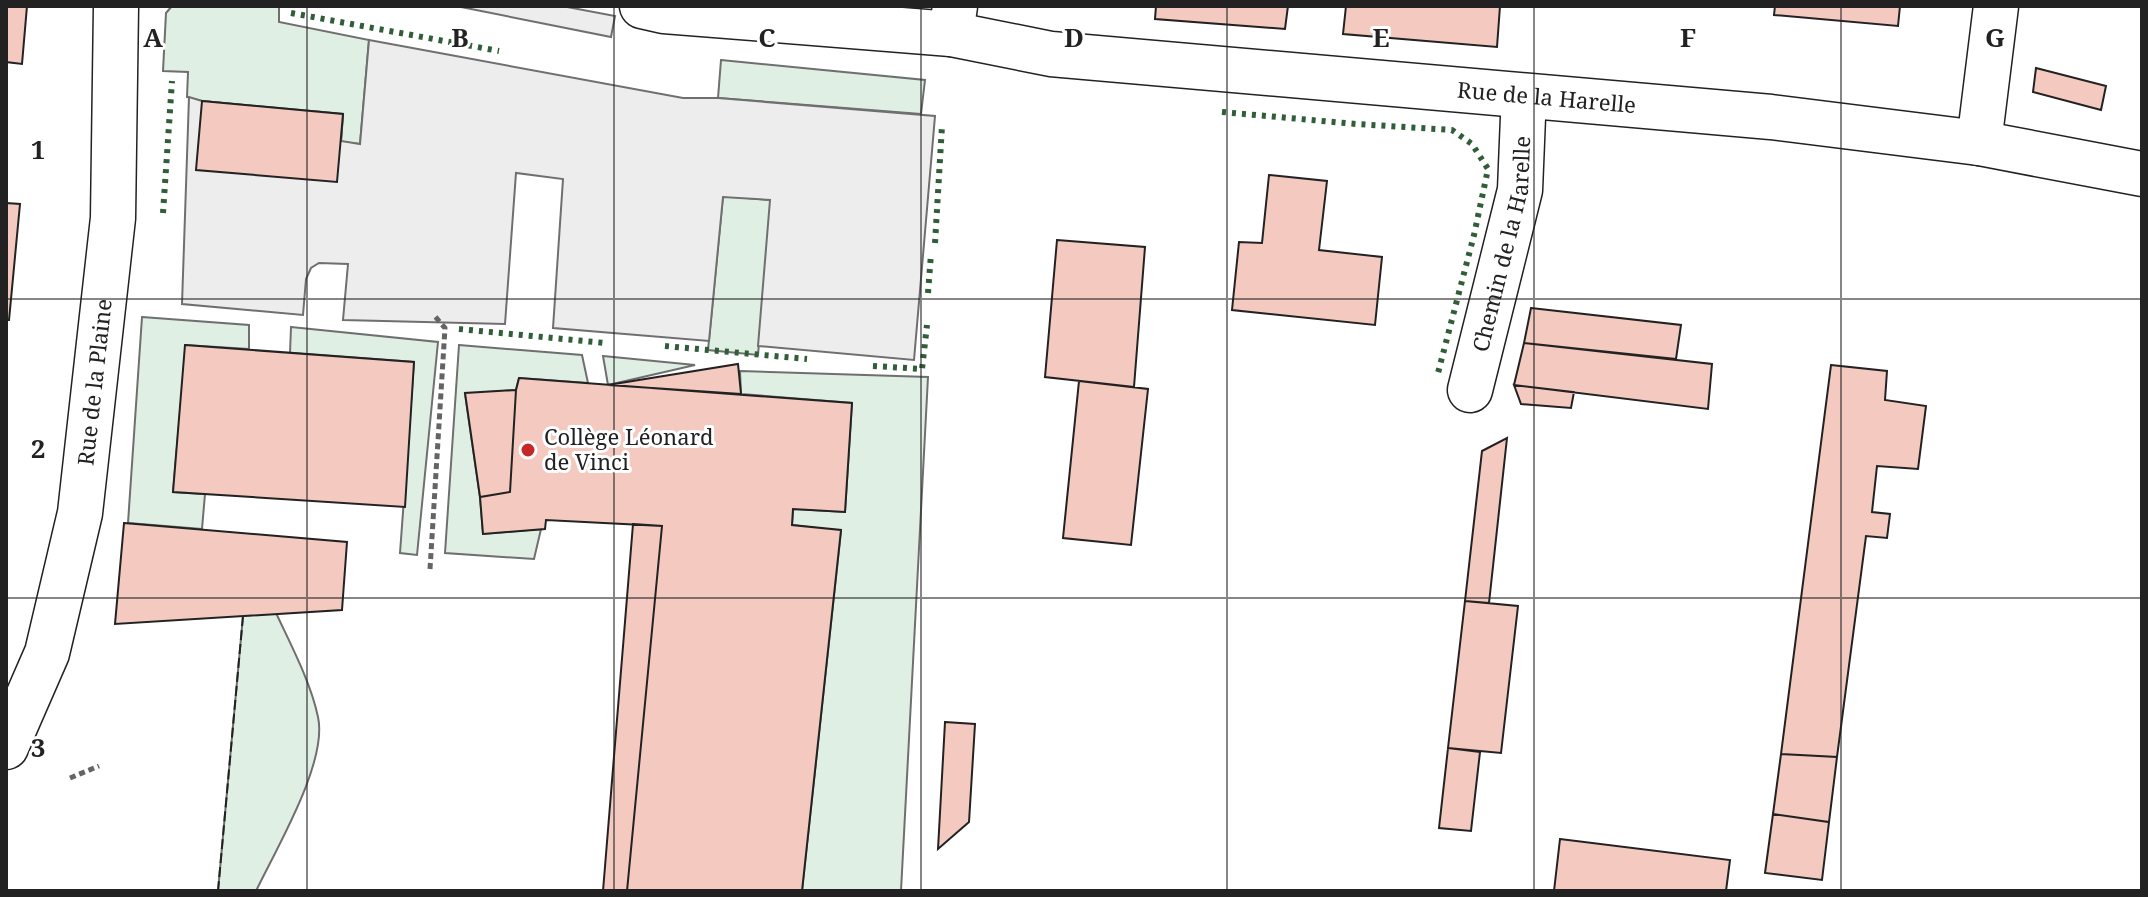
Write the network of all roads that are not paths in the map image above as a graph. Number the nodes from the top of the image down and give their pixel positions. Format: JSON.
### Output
{"nodes":[{"id":1,"x":116,"y":6,"type":"edge"},
{"id":2,"x":642,"y":6,"type":"edge"},
{"id":3,"x":1996,"y":6,"type":"edge"},
{"id":4,"x":953,"y":20,"type":"edge"},
{"id":5,"x":1528,"y":97,"type":"junction"},
{"id":6,"x":1979,"y":143,"type":"junction"},
{"id":7,"x":2142,"y":174,"type":"edge"},
{"id":8,"x":1470,"y":390,"type":"dead end"},
{"id":9,"x":6,"y":747,"type":"edge"}],
"edges":[{"from":1,"to":9,"type":"street","name":"Rue de la Plaine"},
{"from":2,"to":4,"type":"street","name":"Rue de la Harelle"},
{"from":3,"to":6,"type":"street"},
{"from":4,"to":5,"type":"street","name":"Rue de la Harelle"},
{"from":5,"to":6,"type":"street","name":"Rue de la Harelle"},
{"from":5,"to":8,"type":"street","name":"Chemin de la Harelle"},
{"from":6,"to":7,"type":"street","name":"Rue de la Harelle"}]}
